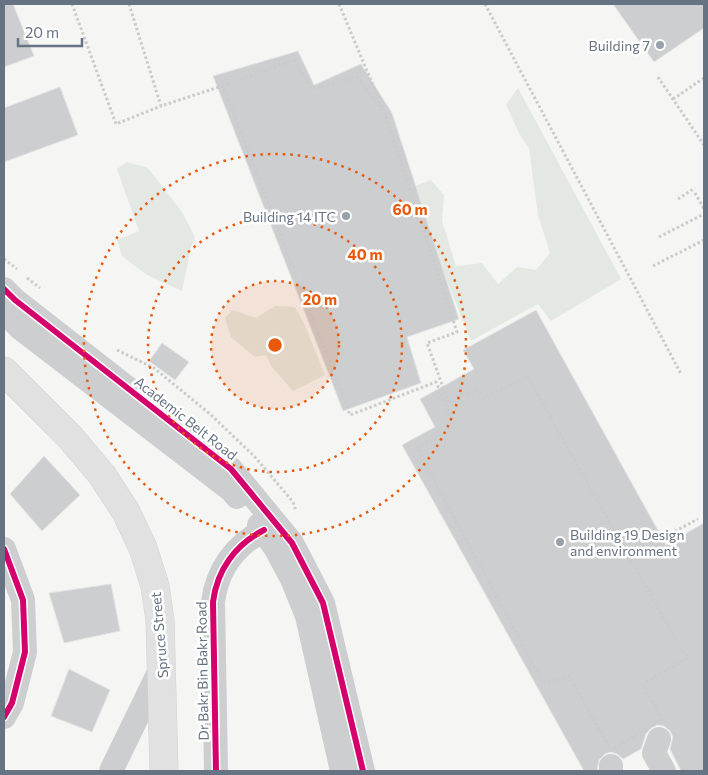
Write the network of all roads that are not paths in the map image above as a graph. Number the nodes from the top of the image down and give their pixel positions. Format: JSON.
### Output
{"nodes":[{"id":1,"x":4,"y":289,"type":"edge"},
{"id":2,"x":4,"y":311,"type":"edge"},
{"id":3,"x":4,"y":371,"type":"edge"},
{"id":4,"x":264,"y":530,"type":"junction"},
{"id":5,"x":4,"y":549,"type":"edge"},
{"id":6,"x":163,"y":664,"type":"junction"},
{"id":7,"x":4,"y":716,"type":"edge"},
{"id":8,"x":659,"y":740,"type":"dead end"},
{"id":9,"x":110,"y":771,"type":"edge"},
{"id":10,"x":164,"y":771,"type":"edge"},
{"id":11,"x":216,"y":771,"type":"edge"},
{"id":12,"x":342,"y":771,"type":"edge"},
{"id":13,"x":363,"y":771,"type":"edge"},
{"id":14,"x":664,"y":771,"type":"edge"}],
"edges":[{"from":1,"to":13,"type":"street","name":"Academic Belt Road"},
{"from":2,"to":4,"type":"street"},
{"from":3,"to":6,"type":"main road","name":"Spruce Street"},
{"from":4,"to":11,"type":"street","name":"Dr Bakr Bin Bakr Road"},
{"from":4,"to":12,"type":"street"},
{"from":5,"to":7,"type":"street"},
{"from":6,"to":9,"type":"street"},
{"from":6,"to":10,"type":"main road","name":"Spruce Street"},
{"from":8,"to":14,"type":"street"}]}
